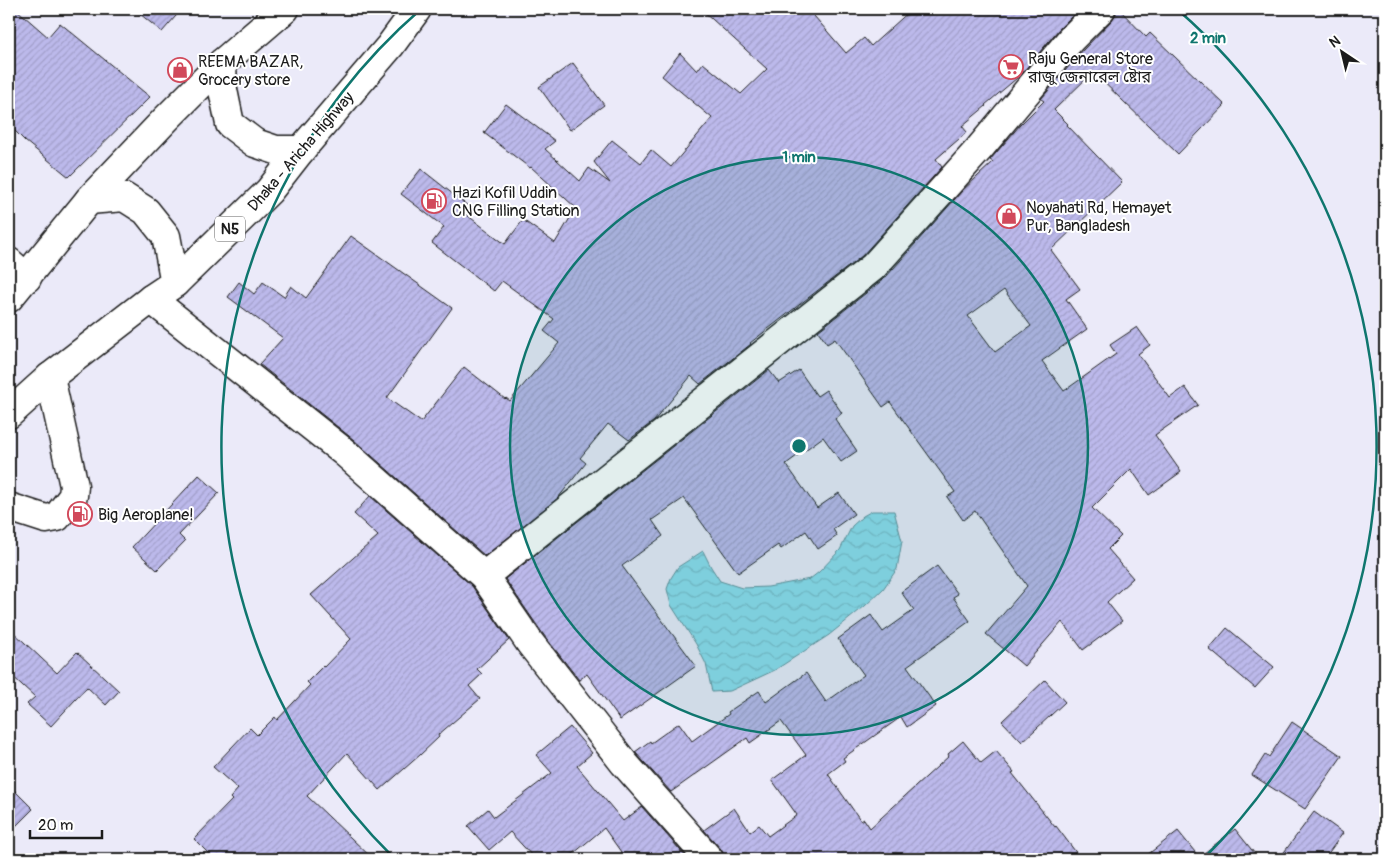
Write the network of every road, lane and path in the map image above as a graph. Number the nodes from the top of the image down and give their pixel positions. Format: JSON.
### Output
{"nodes":[{"id":1,"x":286,"y":9,"type":"edge"},
{"id":2,"x":418,"y":9,"type":"edge"},
{"id":3,"x":1101,"y":9,"type":"edge"},
{"id":4,"x":222,"y":63,"type":"junction"},
{"id":5,"x":302,"y":150,"type":"junction"},
{"id":6,"x":89,"y":200,"type":"junction"},
{"id":7,"x":18,"y":270,"type":"edge"},
{"id":8,"x":174,"y":283,"type":"junction"},
{"id":9,"x":9,"y":298,"type":"edge"},
{"id":10,"x":151,"y":299,"type":"junction"},
{"id":11,"x":50,"y":377,"type":"junction"},
{"id":12,"x":9,"y":414,"type":"edge"},
{"id":13,"x":9,"y":507,"type":"edge"},
{"id":14,"x":484,"y":576,"type":"junction"},
{"id":15,"x":709,"y":859,"type":"edge"}],
"edges":[{"from":1,"to":4,"type":"main road"},
{"from":2,"to":5,"type":"main road","name":"Dhaka - Aricha Highway","number":"N5"},
{"from":3,"to":14,"type":"main road"},
{"from":4,"to":5,"type":"main road"},
{"from":4,"to":6,"type":"main road"},
{"from":5,"to":8,"type":"main road","name":"Dhaka - Aricha Highway","number":"N5"},
{"from":6,"to":7,"type":"main road"},
{"from":6,"to":8,"type":"main road"},
{"from":7,"to":9,"type":"main road"},
{"from":8,"to":10,"type":"main road","name":"Dhaka - Aricha Highway","number":"N5"},
{"from":10,"to":11,"type":"main road","name":"Dhaka - Aricha Highway","number":"N5"},
{"from":10,"to":14,"type":"main road"},
{"from":11,"to":12,"type":"main road","name":"Dhaka - Aricha Highway","number":"N5"},
{"from":11,"to":13,"type":"main road"},
{"from":14,"to":15,"type":"main road"}]}
